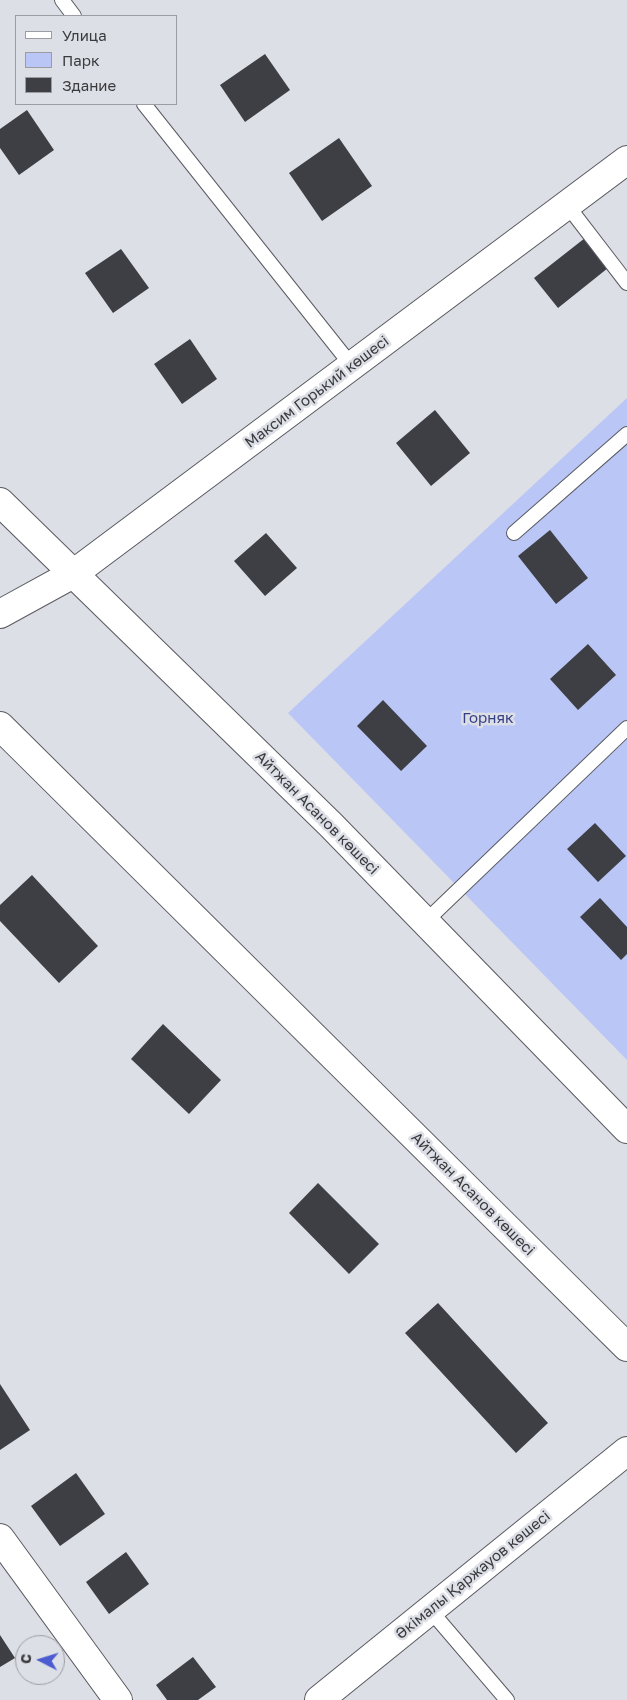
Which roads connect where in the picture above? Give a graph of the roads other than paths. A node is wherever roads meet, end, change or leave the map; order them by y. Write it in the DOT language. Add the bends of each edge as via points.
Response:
graph roads {
  1 [pos="62,0"];
  2 [pos="73,15"];
  3 [pos="145,105"];
  4 [pos="627,160"];
  5 [pos="567,204"];
  6 [pos="627,283"];
  7 [pos="352,366"];
  8 [pos="627,434"];
  9 [pos="0,502"];
  10 [pos="514,533"];
  11 [pos="73,574"];
  12 [pos="0,614"];
  13 [pos="0,726"];
  14 [pos="627,728"];
  15 [pos="425,922"];
  16 [pos="627,1130"];
  17 [pos="627,1347"];
  18 [pos="627,1451"];
  19 [pos="0,1538"];
  20 [pos="430,1610"];
  21 [pos="118,1700"];
  22 [pos="319,1700"];
  23 [pos="508,1700"];
  1 -- 2 [label="lane"];
  3 -- 7 [label="lane"];
  4 -- 5 [label="street, Максим Горький көшесі"];
  5 -- 6 [label="lane"];
  5 -- 7 [label="street, Максим Горький көшесі"];
  7 -- 11 [label="street, Максим Горький көшесі"];
  8 -- 10 [label="lane"];
  9 -- 11 [label="street, Айтжан Асанов көшесі"];
  11 -- 12 [label="street, Максим Горький көшесі"];
  11 -- 15 [label="street, Айтжан Асанов көшесі" via="331,825"];
  13 -- 17 [label="street, Айтжан Асанов көшесі"];
  14 -- 15 [label="lane"];
  15 -- 16 [label="street, Айтжан Асанов көшесі"];
  18 -- 20 [label="street, Әкімалы Қаржауов көшесі"];
  19 -- 21 [label="street"];
  20 -- 22 [label="street, Әкімалы Қаржауов көшесі"];
  20 -- 23 [label="lane"];
}
